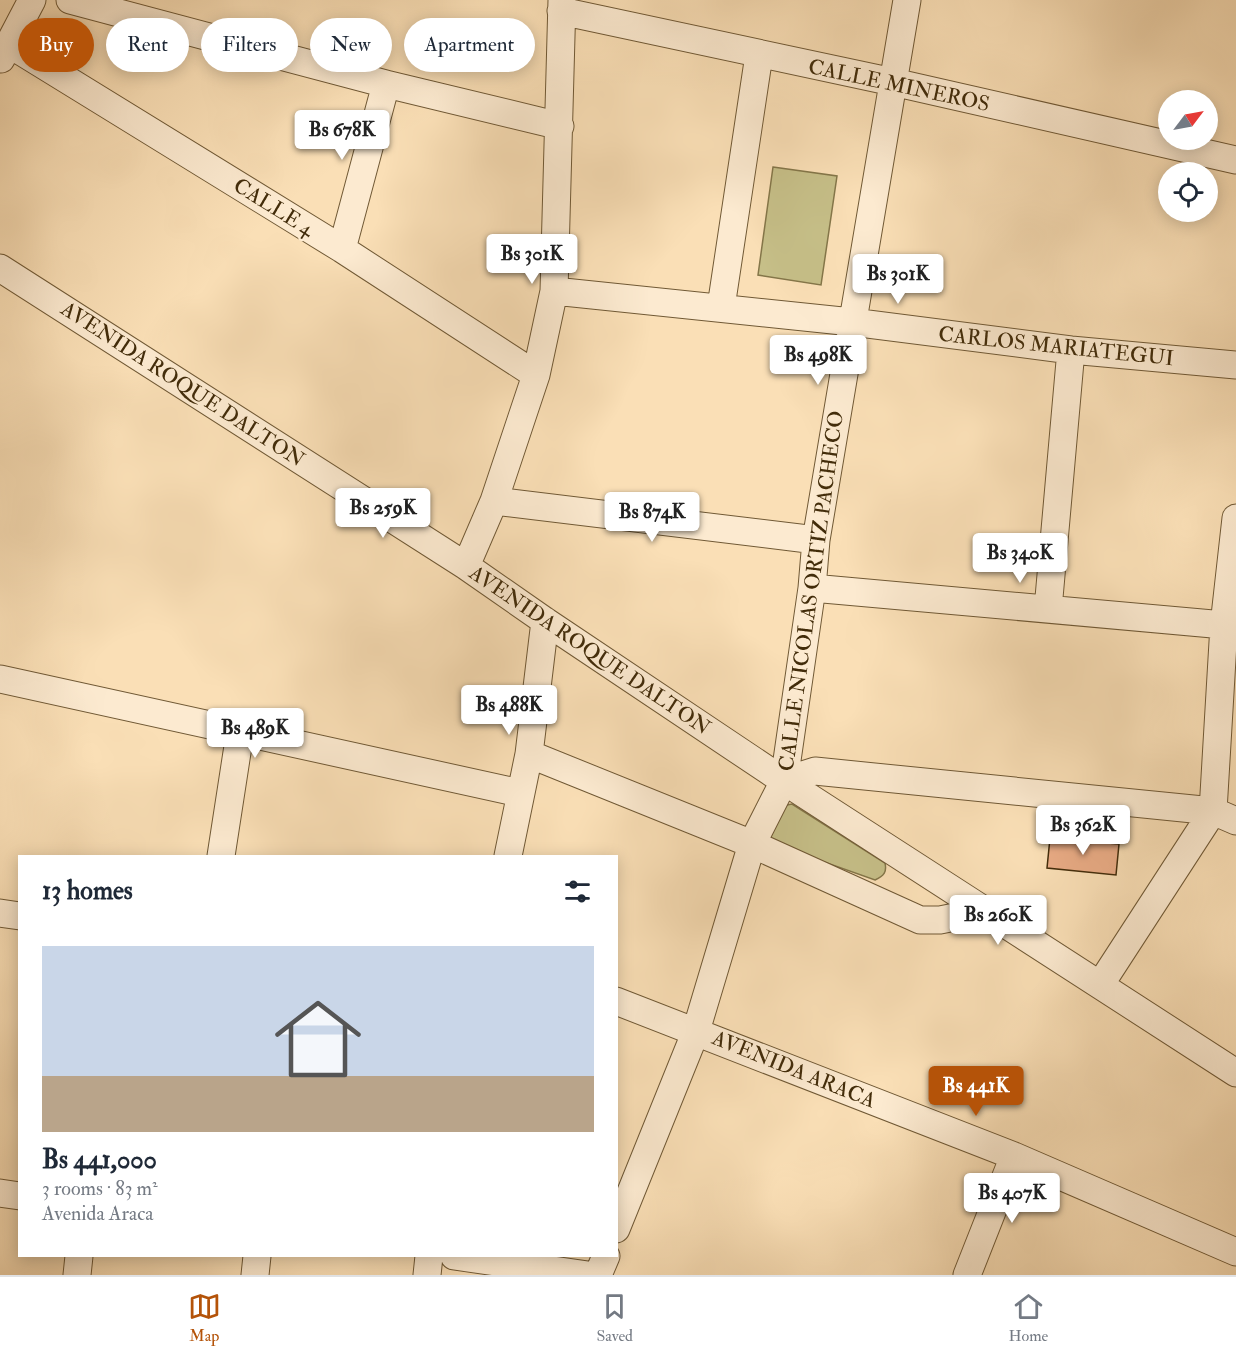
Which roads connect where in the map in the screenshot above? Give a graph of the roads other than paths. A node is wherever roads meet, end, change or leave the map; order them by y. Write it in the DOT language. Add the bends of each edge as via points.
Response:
graph roads {
  1 [pos="32,0"];
  2 [pos="70,0"];
  3 [pos="907,0"];
  4 [pos="561,5"];
  5 [pos="4,52"];
  6 [pos="759,55"];
  7 [pos="893,82"];
  8 [pos="386,84"];
  9 [pos="560,126"];
  10 [pos="1236,160"];
  11 [pos="342,249"];
  12 [pos="0,268"];
  13 [pos="554,291"];
  14 [pos="721,307"];
  15 [pos="852,322"];
  16 [pos="1071,350"];
  17 [pos="1236,365"];
  18 [pos="536,375"];
  19 [pos="494,501"];
  20 [pos="1236,518"];
  21 [pos="816,540"];
  22 [pos="466,566"];
  23 [pos="812,588"];
  24 [pos="1048,609"];
  25 [pos="545,621"];
  26 [pos="1224,625"];
  27 [pos="0,679"];
  28 [pos="240,733"];
  29 [pos="530,754"];
  30 [pos="784,781"];
  31 [pos="520,794"];
  32 [pos="1224,816"];
  33 [pos="752,844"];
  34 [pos="221,855"];
  35 [pos="508,855"];
  36 [pos="985,911"];
  37 [pos="0,913"];
  38 [pos="18,916"];
  39 [pos="1100,985"];
  40 [pos="618,1002"];
  41 [pos="696,1031"];
  42 [pos="1236,1073"];
  43 [pos="1014,1156"];
  44 [pos="0,1193"];
  45 [pos="18,1196"];
  46 [pos="618,1224"];
  47 [pos="1236,1252"];
  48 [pos="79,1257"];
  49 [pos="257,1257"];
  50 [pos="429,1257"];
  51 [pos="464,1257"];
  52 [pos="606,1257"];
  53 [pos="1236,1258"];
  54 [pos="77,1275"];
  55 [pos="255,1275"];
  56 [pos="427,1275"];
  57 [pos="588,1275"];
  58 [pos="598,1275"];
  59 [pos="968,1275"];
  60 [pos="1230,1275"];
  1 -- 5 [label="street"];
  2 -- 8 [label="street"];
  3 -- 7 [label="street, CALLE NICOLAS ORTIZ PACHECO"];
  4 -- 6 [label="street, CALLE MINEROS"];
  4 -- 9 [label="street"];
  5 -- 11 [label="street, CALLE 4"];
  6 -- 7 [label="street, CALLE MINEROS"];
  6 -- 14 [label="street"];
  7 -- 10 [label="street, CALLE MINEROS"];
  7 -- 15 [label="street, CALLE NICOLAS ORTIZ PACHECO"];
  8 -- 9 [label="street"];
  8 -- 11 [label="street"];
  9 -- 13 [label="street"];
  11 -- 18 [label="street, CALLE 4"];
  12 -- 22 [label="street, AVENIDA ROQUE DALTON"];
  13 -- 14 [label="street, CARLOS MARIATEGUI"];
  13 -- 18 [label="street"];
  14 -- 15 [label="street, CARLOS MARIATEGUI"];
  15 -- 16 [label="street, CARLOS MARIATEGUI"];
  15 -- 21 [label="street, CALLE NICOLAS ORTIZ PACHECO"];
  16 -- 17 [label="street, CARLOS MARIATEGUI"];
  16 -- 24 [label="street"];
  18 -- 19 [label="street"];
  19 -- 21 [label="street"];
  19 -- 22 [label="street"];
  20 -- 26 [label="street"];
  21 -- 23 [label="street, CALLE NICOLAS ORTIZ PACHECO"];
  22 -- 25 [label="street, AVENIDA ROQUE DALTON"];
  23 -- 24 [label="street"];
  23 -- 30 [label="street, CALLE NICOLAS ORTIZ PACHECO"];
  24 -- 26 [label="street"];
  25 -- 29 [label="street"];
  25 -- 30 [label="street, AVENIDA ROQUE DALTON"];
  26 -- 32 [label="street"];
  27 -- 28 [label="street"];
  28 -- 31 [label="street"];
  28 -- 34 [label="street"];
  29 -- 31 [label="street"];
  29 -- 33 [label="street"];
  30 -- 32 [label="street" via="815,771"];
  30 -- 33 [label="street, CALLE NICOLAS ORTIZ PACHECO"];
  30 -- 36 [label="street, AVENIDA ROQUE DALTON"];
  31 -- 35 [label="street"];
  32 -- 39 [label="street"];
  33 -- 36 [label="street" via="920,920"];
  33 -- 41 [label="street, CALLE NICOLAS ORTIZ PACHECO"];
  36 -- 39 [label="street, AVENIDA ROQUE DALTON"];
  37 -- 38 [label="street"];
  39 -- 42 [label="street, AVENIDA ROQUE DALTON"];
  40 -- 41 [label="street, AVENIDA ARACA"];
  41 -- 43 [label="street, AVENIDA ARACA"];
  41 -- 46 [label="street, CALLE NICOLAS ORTIZ PACHECO"];
  43 -- 47 [label="street, AVENIDA ARACA"];
  43 -- 59 [label="street"];
  44 -- 45 [label="street"];
  48 -- 54 [label="street"];
  49 -- 55 [label="street"];
  50 -- 56 [label="street"];
  51 -- 57 [label="street"];
  52 -- 58 [label="street"];
  53 -- 60 [label="street"];
}
